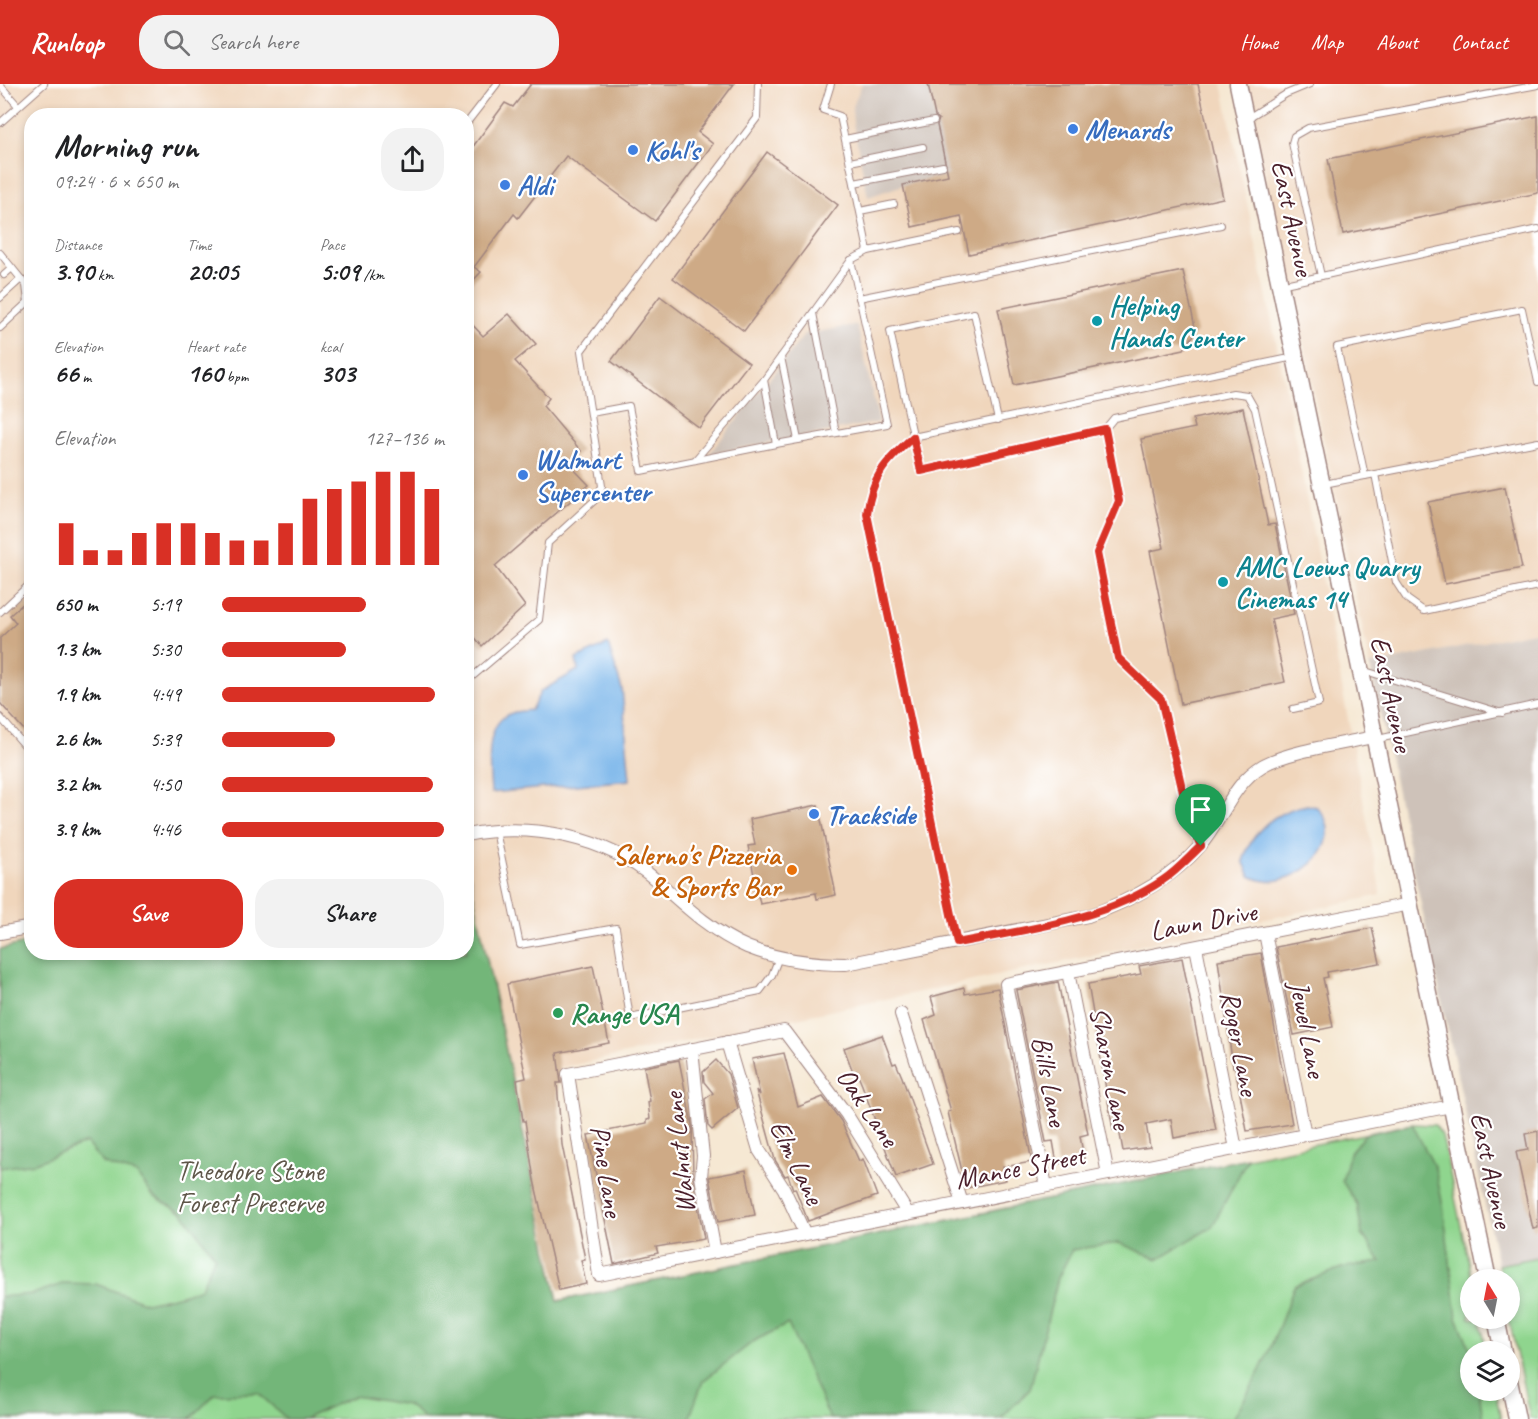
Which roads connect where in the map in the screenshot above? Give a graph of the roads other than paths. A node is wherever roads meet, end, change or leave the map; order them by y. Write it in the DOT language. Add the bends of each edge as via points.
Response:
graph roads {
  1 [pos="44,84"];
  2 [pos="497,84"];
  3 [pos="758,84"];
  4 [pos="831,84"];
  5 [pos="1238,84"];
  6 [pos="1310,84"];
  7 [pos="0,85"];
  8 [pos="1538,85"];
  9 [pos="18,106"];
  10 [pos="474,114"];
  11 [pos="1245,120"];
  12 [pos="934,121"];
  13 [pos="0,123"];
  14 [pos="845,139"];
  15 [pos="923,147"];
  16 [pos="850,162"];
  17 [pos="943,166"];
  18 [pos="854,183"];
  19 [pos="894,204"];
  20 [pos="860,210"];
  21 [pos="1221,225"];
  22 [pos="1538,229"];
  23 [pos="959,232"];
  24 [pos="868,251"];
  25 [pos="0,253"];
  26 [pos="851,260"];
  27 [pos="12,268"];
  28 [pos="4,275"];
  29 [pos="1322,276"];
  30 [pos="21,279"];
  31 [pos="24,283"];
  32 [pos="1280,285"];
  33 [pos="0,298"];
  34 [pos="859,298"];
  35 [pos="24,309"];
  36 [pos="813,313"];
  37 [pos="0,328"];
  38 [pos="781,357"];
  39 [pos="1295,357"];
  40 [pos="764,380"];
  41 [pos="1538,382"];
  42 [pos="591,413"];
  43 [pos="998,420"];
  44 [pos="1105,429"];
  45 [pos="836,433"];
  46 [pos="913,437"];
  47 [pos="798,440"];
  48 [pos="776,444"];
  49 [pos="1538,444"];
  50 [pos="695,460"];
  51 [pos="1375,474"];
  52 [pos="1365,476"];
  53 [pos="1321,484"];
  54 [pos="1538,586"];
  55 [pos="24,590"];
  56 [pos="0,612"];
  57 [pos="1359,669"];
  58 [pos="474,675"];
  59 [pos="1538,704"];
  60 [pos="1293,709"];
  61 [pos="1502,713"];
  62 [pos="0,717"];
  63 [pos="1373,739"];
  64 [pos="24,745"];
  65 [pos="495,831"];
  66 [pos="474,835"];
  67 [pos="1201,846"];
  68 [pos="1410,904"];
  69 [pos="24,928"];
  70 [pos="0,933"];
  71 [pos="1265,933"];
  72 [pos="957,943"];
  73 [pos="1196,946"];
  74 [pos="779,957"];
  75 [pos="1068,972"];
  76 [pos="1006,984"];
  77 [pos="901,1014"];
  78 [pos="727,1042"];
  79 [pos="692,1049"];
  80 [pos="1451,1106"];
  81 [pos="1305,1135"];
  82 [pos="1236,1149"];
  83 [pos="1107,1174"];
  84 [pos="1046,1186"];
  85 [pos="962,1203"];
  86 [pos="908,1214"];
  87 [pos="805,1234"];
  88 [pos="715,1252"];
  89 [pos="1486,1269"];
  90 [pos="599,1275"];
  91 [pos="1513,1401"];
  92 [pos="1517,1419"];
  1 -- 9 [label="lane"];
  2 -- 10 [label="lane"];
  3 -- 42 [label="lane" via="757,118 581,351"];
  4 -- 14 [label="lane" via="823,110 840,116"];
  5 -- 11 [label="street, East Avenue"];
  6 -- 11 [label="lane"];
  7 -- 9 [label="lane"];
  8 -- 29 [label="lane" via="1308,128 1294,136 1292,143"];
  9 -- 13 [label="lane"];
  11 -- 32 [label="street, East Avenue"];
  12 -- 14 [label="lane"];
  14 -- 16 [label="lane"];
  15 -- 16 [label="lane"];
  16 -- 18 [label="lane"];
  17 -- 18 [label="lane"];
  18 -- 20 [label="lane"];
  19 -- 20 [label="lane"];
  20 -- 24 [label="lane"];
  21 -- 34 [label="lane"];
  22 -- 29 [label="lane"];
  23 -- 24 [label="lane"];
  24 -- 26 [label="lane"];
  25 -- 27 [label="lane"];
  26 -- 34 [label="lane"];
  26 -- 36 [label="lane"];
  27 -- 28 [label="lane"];
  27 -- 30 [label="lane"];
  29 -- 32 [label="lane"];
  30 -- 31 [label="lane"];
  30 -- 33 [label="lane"];
  32 -- 39 [label="street, East Avenue"];
  34 -- 45 [label="lane" via="887,424"];
  35 -- 37 [label="lane"];
  36 -- 38 [label="lane"];
  36 -- 45 [label="lane"];
  38 -- 40 [label="lane"];
  38 -- 47 [label="lane"];
  39 -- 43 [label="lane"];
  39 -- 53 [label="street, East Avenue"];
  40 -- 48 [label="lane"];
  40 -- 50 [label="lane"];
  41 -- 52 [label="lane" via="1522,309 1337,347"];
  42 -- 50 [label="lane" via="629,406 641,471"];
  42 -- 58 [label="lane" via="602,486 596,499 548,543 539,620"];
  43 -- 46 [label="lane"];
  43 -- 46 [label="lane" via="974,313 890,331"];
  44 -- 46 [label="lane" via="921,471"];
  44 -- 60 [label="lane" via="1114,418 1233,393 1247,395 1255,409 1319,703"];
  44 -- 67 [label="lane" via="1119,501 1097,553 1118,658 1161,699 1190,822"];
  45 -- 47 [label="lane"];
  46 -- 72 [label="lane" via="886,460 870,489 867,514"];
  47 -- 48 [label="lane"];
  48 -- 50 [label="lane"];
  49 -- 51 [label="lane"];
  51 -- 52 [label="lane"];
  51 -- 54 [label="lane" via="1396,582 1407,599 1424,611"];
  52 -- 53 [label="lane"];
  53 -- 57 [label="street, East Avenue"];
  55 -- 56 [label="lane"];
  57 -- 61 [label="lane"];
  57 -- 63 [label="street, East Avenue"];
  59 -- 61 [label="lane"];
  61 -- 63 [label="lane"];
  62 -- 64 [label="lane"];
  63 -- 67 [label="street" via="1262,766 1243,781"];
  63 -- 68 [label="street, East Avenue"];
  65 -- 66 [label="street"];
  65 -- 74 [label="street" via="574,837 603,848 654,878 698,918 746,946"];
  65 -- 74 [label="lane" via="520,945 616,928 630,1018 760,991"];
  67 -- 72 [label="street" via="1165,880 1112,907 1089,916"];
  68 -- 71 [label="street, Lawn Drive"];
  68 -- 80 [label="street, East Avenue"];
  69 -- 70 [label="street"];
  71 -- 73 [label="street, Lawn Drive"];
  71 -- 81 [label="street, Jewel Lane"];
  72 -- 74 [label="street" via="846,964"];
  73 -- 75 [label="street, Lawn Drive"];
  73 -- 82 [label="street, Roger Lane"];
  75 -- 76 [label="street, Lawn Drive"];
  75 -- 83 [label="street, Sharon Lane"];
  76 -- 84 [label="street, Bills Lane"];
  77 -- 85 [label="street"];
  78 -- 79 [label="street"];
  78 -- 86 [label="street, Oak Lane" via="784,1030 848,1115"];
  78 -- 87 [label="street, Elm Lane" via="759,1150 784,1189"];
  79 -- 88 [label="street, Walnut Lane" via="703,1156 701,1177"];
  79 -- 90 [label="street, Pine Lane" via="568,1074"];
  80 -- 81 [label="street, Mance Street"];
  80 -- 89 [label="street, East Avenue"];
  81 -- 82 [label="street, Mance Street"];
  82 -- 83 [label="street, Mance Street"];
  83 -- 84 [label="street, Mance Street"];
  84 -- 85 [label="street, Mance Street"];
  85 -- 86 [label="street, Mance Street"];
  86 -- 87 [label="street, Mance Street"];
  87 -- 88 [label="street, Mance Street"];
  88 -- 90 [label="street, Mance Street"];
  91 -- 92 [label="street"];
}
